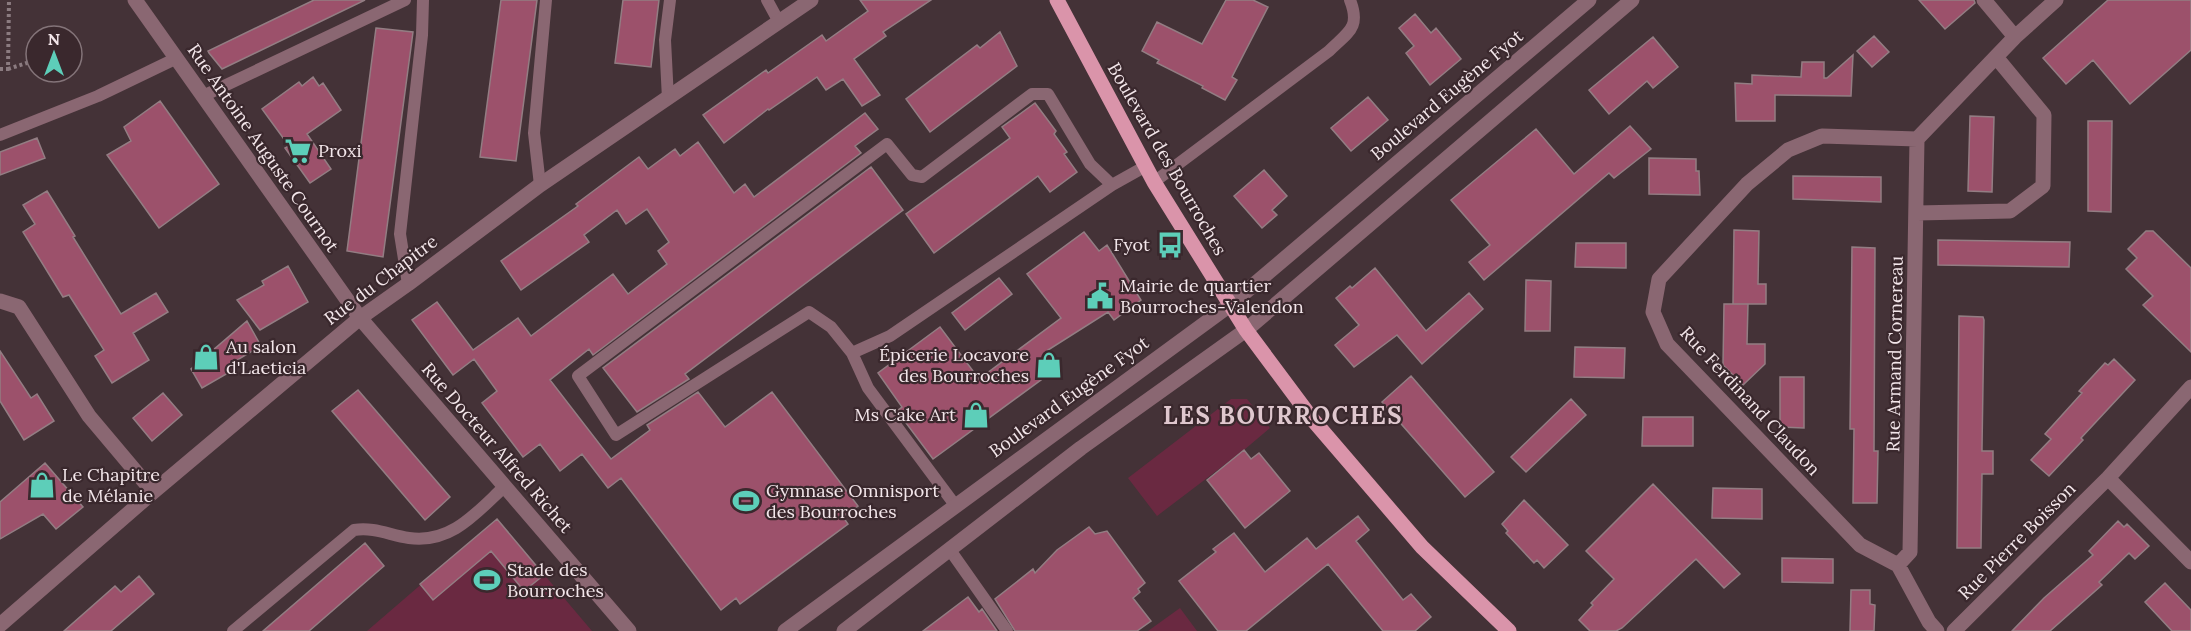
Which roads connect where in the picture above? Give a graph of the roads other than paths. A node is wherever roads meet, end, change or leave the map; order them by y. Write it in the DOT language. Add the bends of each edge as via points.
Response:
graph roads {
  1 [pos="135,0"];
  2 [pos="405,0"];
  3 [pos="423,0"];
  4 [pos="546,0"];
  5 [pos="670,0"];
  6 [pos="767,0"];
  7 [pos="811,0"];
  8 [pos="1057,0"];
  9 [pos="1350,0"];
  10 [pos="1589,0"];
  11 [pos="1632,0"];
  12 [pos="1984,0"];
  13 [pos="2056,0"];
  14 [pos="780,22"];
  15 [pos="2015,37"];
  16 [pos="1996,57"];
  17 [pos="177,58"];
  18 [pos="203,96"];
  19 [pos="668,99"];
  20 [pos="0,135"];
  21 [pos="1917,139"];
  22 [pos="1146,166"];
  23 [pos="1154,182"];
  24 [pos="540,185"];
  25 [pos="1112,185"];
  26 [pos="1917,213"];
  27 [pos="408,284"];
  28 [pos="0,301"];
  29 [pos="1230,305"];
  30 [pos="360,318"];
  31 [pos="1246,330"];
  32 [pos="852,353"];
  33 [pos="2191,387"];
  34 [pos="2108,478"];
  35 [pos="504,487"];
  36 [pos="153,492"];
  37 [pos="955,505"];
  38 [pos="950,550"];
  39 [pos="2191,562"];
  40 [pos="1898,565"];
  41 [pos="0,625"];
  42 [pos="233,631"];
  43 [pos="629,631"];
  44 [pos="785,631"];
  45 [pos="844,631"];
  46 [pos="1007,631"];
  47 [pos="1509,631"];
  48 [pos="1936,631"];
  49 [pos="1954,631"];
  1 -- 17 [label="street, Rue Antoine Auguste Cournot"];
  2 -- 18 [label="lane"];
  3 -- 27 [label="lane" via="400,234"];
  4 -- 24 [label="lane" via="534,133"];
  5 -- 19 [label="lane" via="665,40"];
  6 -- 14 [label="lane"];
  7 -- 14 [label="street, Rue du Chapitre"];
  8 -- 22 [label="main road, Boulevard des Bourroches"];
  9 -- 23 [label="lane" via="1355,14 1353,27 1329,51"];
  10 -- 29 [label="street, Boulevard Eugène Fyot"];
  11 -- 31 [label="street"];
  12 -- 15 [label="street"];
  13 -- 15 [label="street"];
  14 -- 19 [label="street, Rue du Chapitre"];
  15 -- 16 [label="street"];
  16 -- 21 [label="street"];
  16 -- 26 [label="street" via="2044,116 2043,186 2010,211"];
  17 -- 18 [label="street, Rue Antoine Auguste Cournot"];
  17 -- 20 [label="lane" via="98,96"];
  18 -- 30 [label="street, Rue Antoine Auguste Cournot"];
  19 -- 24 [label="street, Rue du Chapitre"];
  21 -- 26 [label="street, Rue Armand Cornereau"];
  21 -- 40 [label="street, Rue Ferdinand Claudon" via="1822,136 1788,150 1747,184 1659,279 1653,312 1667,344 1860,545"];
  22 -- 23 [label="main road, Boulevard des Bourroches"];
  22 -- 25 [label="lane"];
  23 -- 29 [label="main road, Boulevard des Bourroches"];
  24 -- 27 [label="street, Rue du Chapitre"];
  25 -- 32 [label="lane" via="890,336"];
  25 -- 32 [label="lane" via="1090,164 1048,94 1032,94 922,177 912,175 887,144 578,376 616,435 809,312 831,327"];
  26 -- 40 [label="street, Rue Armand Cornereau" via="1910,552"];
  27 -- 30 [label="street, Rue du Chapitre"];
  28 -- 36 [label="street" via="19,307 89,416"];
  29 -- 31 [label="main road, Boulevard des Bourroches"];
  29 -- 37 [label="street, Boulevard Eugène Fyot"];
  30 -- 35 [label="street, Rue Docteur Alfred Richet"];
  30 -- 36 [label="street, Rue du Chapitre"];
  31 -- 38 [label="street" via="1081,448"];
  31 -- 47 [label="main road, Boulevard des Bourroches" via="1313,420 1422,547"];
  32 -- 37 [label="lane" via="868,388"];
  33 -- 34 [label="street, Rue Pierre Boisson"];
  34 -- 39 [label="street"];
  34 -- 49 [label="street, Rue Pierre Boisson"];
  35 -- 42 [label="lane" via="462,526 434,538 410,538 368,528 354,530"];
  35 -- 43 [label="street, Rue Docteur Alfred Richet"];
  36 -- 41 [label="street, Rue du Chapitre"];
  37 -- 44 [label="street, Boulevard Eugène Fyot"];
  38 -- 45 [label="street"];
  38 -- 46 [label="lane"];
  40 -- 48 [label="street"];
}
